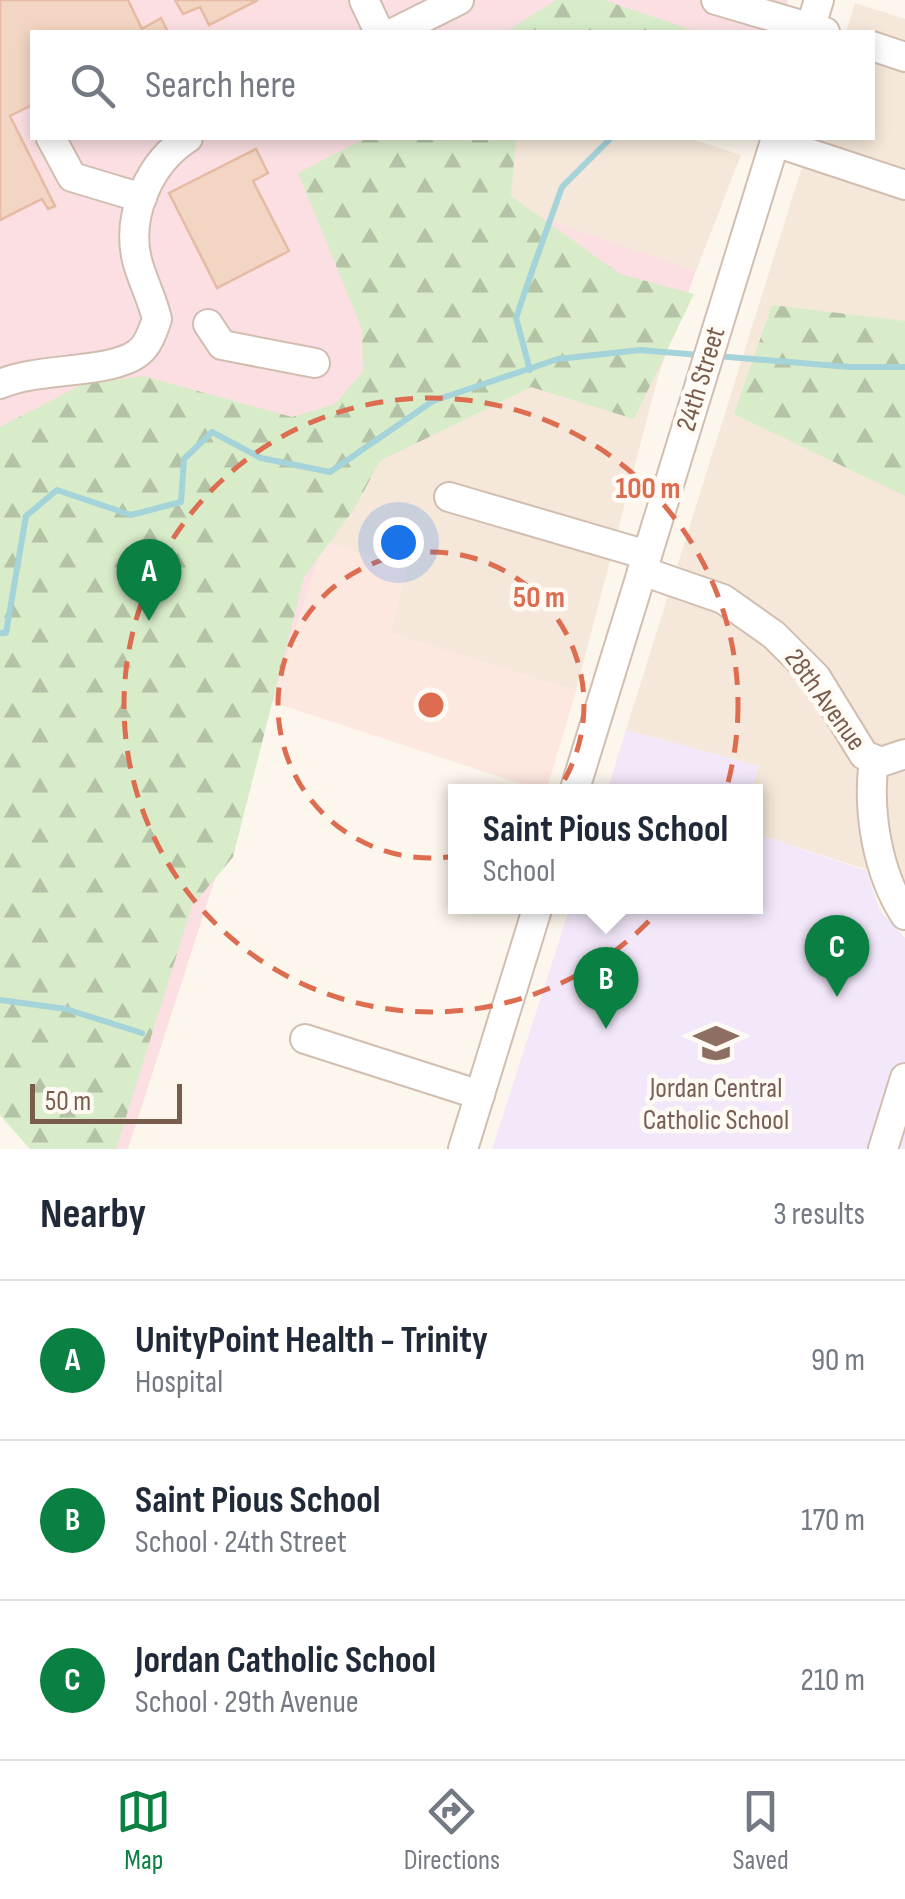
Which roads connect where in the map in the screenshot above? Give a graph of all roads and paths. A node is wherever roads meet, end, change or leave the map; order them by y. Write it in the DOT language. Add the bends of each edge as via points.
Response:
graph roads {
  1 [pos="364,0"];
  2 [pos="459,0"];
  3 [pos="716,0"];
  4 [pos="819,0"];
  5 [pos="378,30"];
  6 [pos="399,30"];
  7 [pos="811,30"];
  8 [pos="814,30"];
  9 [pos="875,47"];
  10 [pos="905,56"];
  11 [pos="52,140"];
  12 [pos="184,140"];
  13 [pos="775,140"];
  14 [pos="905,185"];
  15 [pos="142,198"];
  16 [pos="208,324"];
  17 [pos="314,363"];
  18 [pos="0,384"];
  19 [pos="450,498"];
  20 [pos="644,563"];
  21 [pos="905,754"];
  22 [pos="874,760"];
  23 [pos="576,784"];
  24 [pos="536,914"];
  25 [pos="905,915"];
  26 [pos="305,1040"];
  27 [pos="905,1078"];
  28 [pos="480,1095"];
  29 [pos="471,1147"];
  30 [pos="883,1149"];
  1 -- 5 [label="street"];
  2 -- 6 [label="street"];
  3 -- 7 [label="street"];
  4 -- 8 [label="street"];
  9 -- 10 [label="street"];
  11 -- 15 [label="street" via="72,177"];
  12 -- 15 [label="street"];
  13 -- 14 [label="street"];
  13 -- 20 [label="street, 24th Street"];
  15 -- 18 [label="street" via="135,248 157,319 142,352 122,362 20,375"];
  16 -- 17 [label="street" via="222,344"];
  19 -- 20 [label="street, 28th Avenue"];
  20 -- 22 [label="street, 28th Avenue" via="723,599 774,634 816,677 856,745"];
  20 -- 23 [label="street, 24th Street"];
  21 -- 22 [label="street, 28th Avenue"];
  22 -- 25 [label="street" via="878,846"];
  24 -- 28 [label="street"];
  26 -- 28 [label="street"];
  27 -- 30 [label="street"];
  28 -- 29 [label="street"];
}
